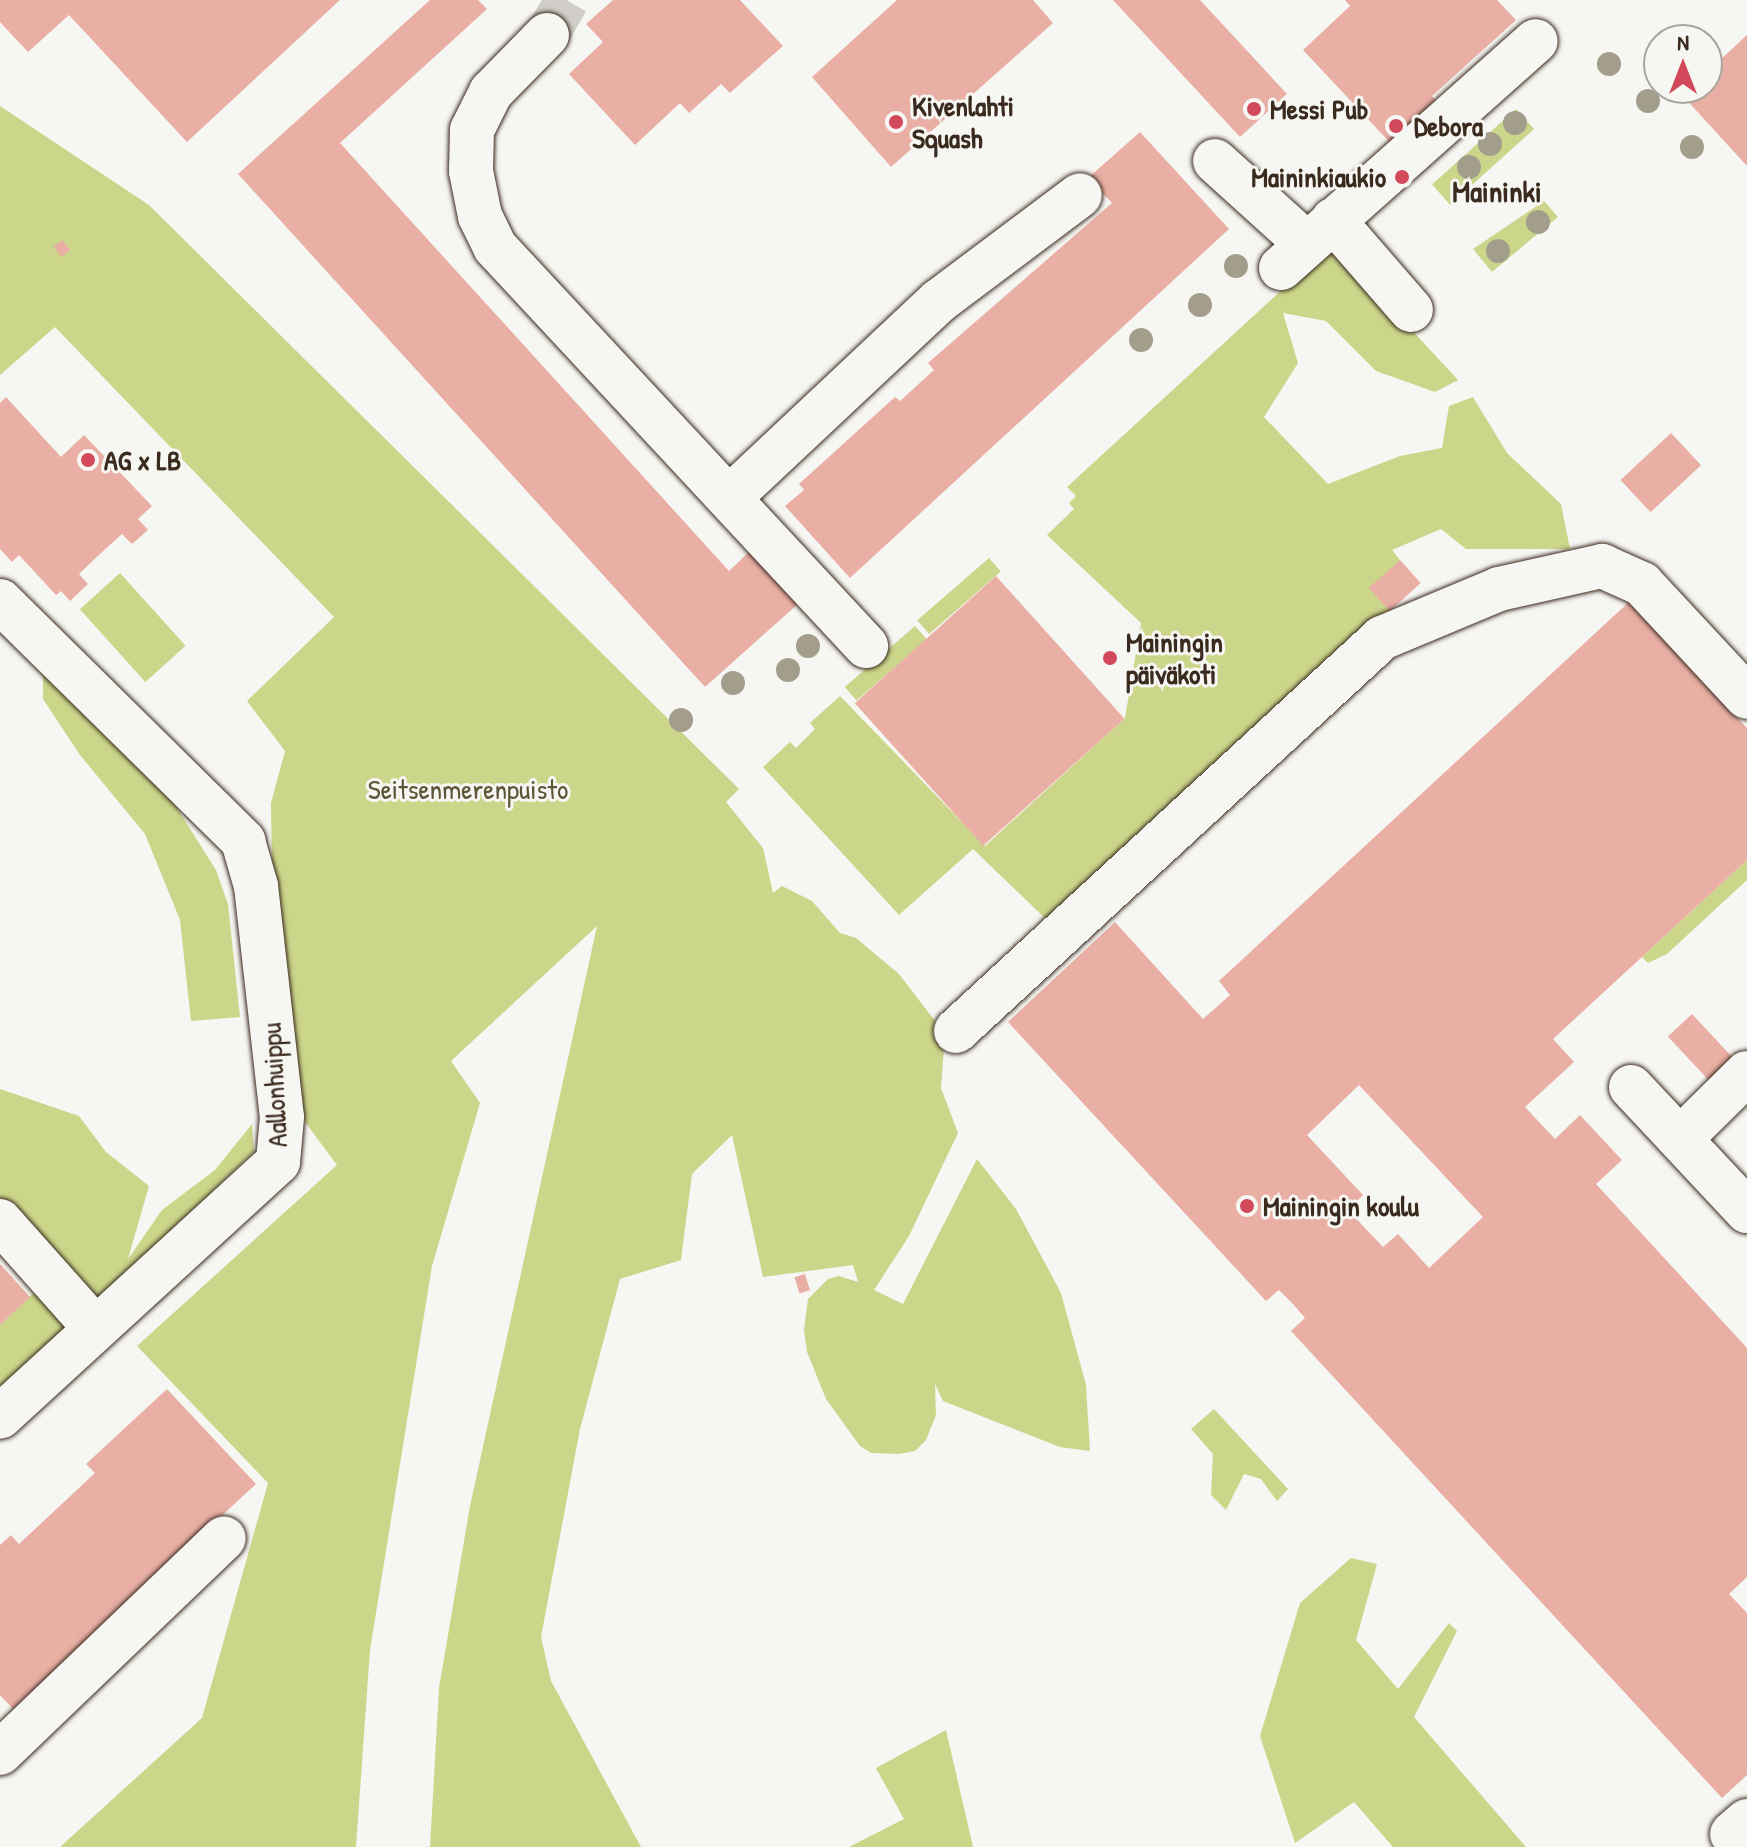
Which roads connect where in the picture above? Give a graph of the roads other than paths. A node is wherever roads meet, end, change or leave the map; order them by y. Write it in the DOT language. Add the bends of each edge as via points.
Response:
graph roads {
  1 [pos="547,35"];
  2 [pos="1536,41"];
  3 [pos="1215,161"];
  4 [pos="1080,195"];
  5 [pos="1307,244"];
  6 [pos="1411,310"];
  7 [pos="729,498"];
  8 [pos="0,601"];
  9 [pos="866,646"];
  10 [pos="1747,697"];
  11 [pos="956,1031"];
  12 [pos="1747,1073"];
  13 [pos="1631,1087"];
  14 [pos="1680,1139"];
  15 [pos="1747,1211"];
  16 [pos="0,1221"];
  17 [pos="96,1329"];
  18 [pos="0,1417"];
  19 [pos="224,1538"];
  20 [pos="4,1741"];
  1 -- 7 [label="street" via="491,92 472,130 471,171 480,216 495,247"];
  2 -- 5 [label="street"];
  3 -- 5 [label="street"];
  4 -- 7 [label="street" via="939,301"];
  5 -- 6 [label="street"];
  7 -- 9 [label="street"];
  8 -- 17 [label="street, Aallonhuippu" via="243,841 256,886 282,1117 278,1162"];
  10 -- 11 [label="street" via="1642,584 1602,566 1499,589 1382,638"];
  12 -- 14 [label="street"];
  13 -- 14 [label="street"];
  14 -- 15 [label="street"];
  16 -- 17 [label="street"];
  17 -- 18 [label="street, Aallonhuippu"];
  19 -- 20 [label="street"];
}
